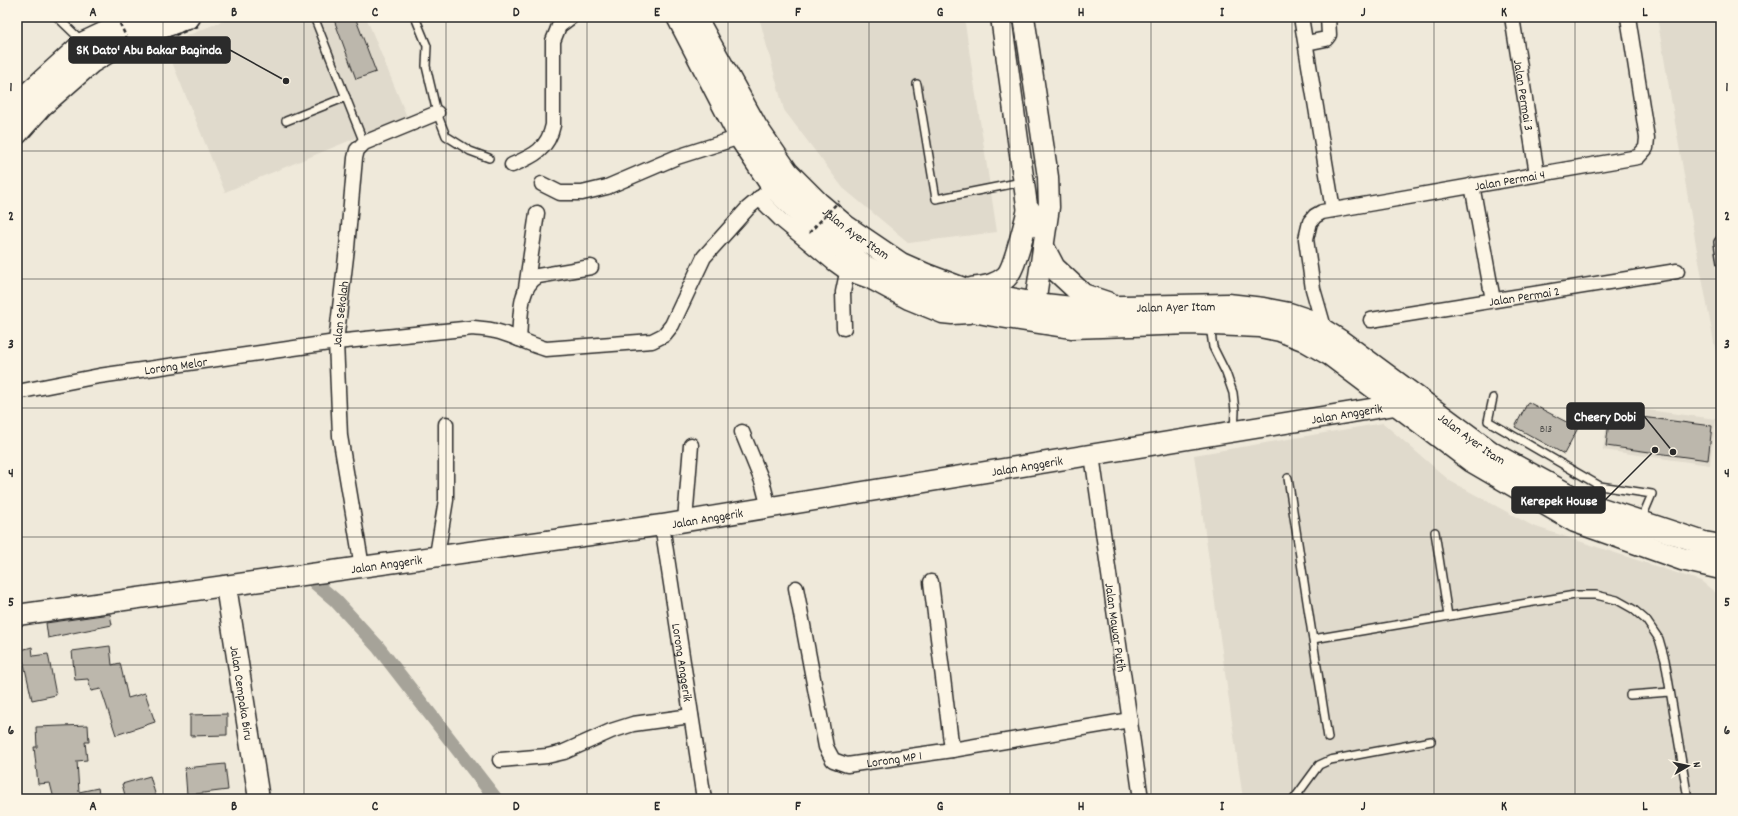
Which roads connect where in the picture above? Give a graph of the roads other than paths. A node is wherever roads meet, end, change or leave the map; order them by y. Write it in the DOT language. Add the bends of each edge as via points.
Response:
graph roads {
  1 [pos="57,17"];
  2 [pos="140,17"];
  3 [pos="314,17"];
  4 [pos="415,17"];
  5 [pos="571,17"];
  6 [pos="678,17"];
  7 [pos="695,17"];
  8 [pos="1001,17"];
  9 [pos="1024,17"];
  10 [pos="1301,17"];
  11 [pos="1328,17"];
  12 [pos="1512,17"];
  13 [pos="1628,17"];
  14 [pos="193,21"];
  15 [pos="84,43"];
  16 [pos="1306,43"];
  17 [pos="917,84"];
  18 [pos="346,97"];
  19 [pos="17,104"];
  20 [pos="437,113"];
  21 [pos="286,121"];
  22 [pos="17,133"];
  23 [pos="740,138"];
  24 [pos="364,142"];
  25 [pos="489,158"];
  26 [pos="512,165"];
  27 [pos="1536,174"];
  28 [pos="1024,182"];
  29 [pos="542,184"];
  30 [pos="1472,185"];
  31 [pos="766,192"];
  32 [pos="1029,210"];
  33 [pos="1333,210"];
  34 [pos="537,213"];
  35 [pos="1721,238"];
  36 [pos="1044,249"];
  37 [pos="1721,262"];
  38 [pos="591,267"];
  39 [pos="1677,271"];
  40 [pos="847,273"];
  41 [pos="526,289"];
  42 [pos="1313,289"];
  43 [pos="966,290"];
  44 [pos="1493,300"];
  45 [pos="1121,307"];
  46 [pos="1028,309"];
  47 [pos="1289,314"];
  48 [pos="994,315"];
  49 [pos="1371,320"];
  50 [pos="1209,323"];
  51 [pos="844,328"];
  52 [pos="1325,331"];
  53 [pos="519,339"];
  54 [pos="336,342"];
  55 [pos="17,392"];
  56 [pos="1493,398"];
  57 [pos="1395,405"];
  58 [pos="446,424"];
  59 [pos="1234,431"];
  60 [pos="742,432"];
  61 [pos="691,445"];
  62 [pos="1092,455"];
  63 [pos="1288,478"];
  64 [pos="769,508"];
  65 [pos="685,521"];
  66 [pos="1640,522"];
  67 [pos="662,526"];
  68 [pos="1435,532"];
  69 [pos="1721,546"];
  70 [pos="437,556"];
  71 [pos="362,567"];
  72 [pos="1721,568"];
  73 [pos="931,582"];
  74 [pos="226,586"];
  75 [pos="796,588"];
  76 [pos="17,615"];
  77 [pos="1448,616"];
  78 [pos="1313,640"];
  79 [pos="1670,692"];
  80 [pos="1630,695"];
  81 [pos="691,716"];
  82 [pos="1130,720"];
  83 [pos="1328,738"];
  84 [pos="1431,741"];
  85 [pos="952,750"];
  86 [pos="500,760"];
  87 [pos="259,799"];
  88 [pos="704,799"];
  89 [pos="1141,799"];
  90 [pos="1294,799"];
  91 [pos="1688,799"];
  1 -- 15 [label="lane"];
  2 -- 15 [label="main road"];
  3 -- 18 [label="lane"];
  4 -- 20 [label="lane" via="427,46 426,66"];
  5 -- 26 [label="street" via="559,26 553,41 551,136 531,158"];
  6 -- 23 [label="main road, Jalan Ayer Itam"];
  7 -- 43 [label="main road, Jalan Ayer Itam" via="756,127 787,172 846,226 902,264 926,276"];
  8 -- 28 [label="street"];
  9 -- 36 [label="street" via="1048,177 1049,207"];
  10 -- 16 [label="street"];
  11 -- 16 [label="street" via="1329,36"];
  12 -- 27 [label="street, Jalan Permai 3"];
  13 -- 27 [label="street, Jalan Permai 4" via="1647,138 1646,148 1638,157"];
  14 -- 22 [label="main road" via="151,31 90,62 42,105"];
  15 -- 19 [label="main road"];
  16 -- 33 [label="street"];
  17 -- 28 [label="lane" via="936,199"];
  18 -- 21 [label="lane"];
  18 -- 24 [label="lane"];
  20 -- 24 [label="street"];
  20 -- 25 [label="lane" via="446,136 470,151"];
  23 -- 29 [label="street" via="677,157 607,187 582,193 560,193"];
  23 -- 31 [label="main road, Jalan Ayer Itam"];
  24 -- 54 [label="street, Jalan Sekolah" via="356,150"];
  27 -- 30 [label="street, Jalan Permai 4"];
  28 -- 32 [label="street"];
  30 -- 33 [label="street, Jalan Permai 4"];
  30 -- 44 [label="street"];
  31 -- 40 [label="street" via="781,220"];
  31 -- 48 [label="main road, Jalan Ayer Itam" via="804,217 864,266 916,293 958,308"];
  31 -- 53 [label="street, Lorong Melor" via="704,257 672,325 664,335 652,341 546,349"];
  32 -- 43 [label="main road" via="1007,276 992,286"];
  32 -- 46 [label="street" via="1032,247"];
  33 -- 42 [label="street, Jalan Permai 4" via="1315,216 1308,230 1306,239"];
  34 -- 41 [label="street"];
  35 -- 37 [label="lane" via="1718,242"];
  36 -- 45 [label="main road" via="1054,268 1083,295"];
  36 -- 46 [label="street"];
  38 -- 41 [label="street" via="538,276 531,280"];
  39 -- 44 [label="street, Jalan Permai 2"];
  40 -- 48 [label="street" via="942,316"];
  40 -- 51 [label="street" via="843,292"];
  41 -- 53 [label="street"];
  42 -- 47 [label="street, Jalan Permai 4" via="1307,307 1301,312"];
  42 -- 52 [label="street, Jalan Permai 4"];
  43 -- 46 [label="main road, Jalan Ayer Itam"];
  44 -- 49 [label="street, Jalan Permai 2"];
  45 -- 46 [label="main road, Jalan Ayer Itam"];
  45 -- 47 [label="main road, Jalan Ayer Itam" via="1228,305 1263,308"];
  46 -- 48 [label="main road, Jalan Ayer Itam"];
  46 -- 50 [label="main road, Jalan Ayer Itam" via="1071,327"];
  47 -- 52 [label="main road, Jalan Ayer Itam" via="1307,320"];
  50 -- 57 [label="main road, Jalan Ayer Itam" via="1260,326 1303,338 1331,355"];
  50 -- 59 [label="lane" via="1213,347 1233,393"];
  52 -- 66 [label="main road, Jalan Ayer Itam" via="1493,454 1583,503"];
  53 -- 54 [label="street, Lorong Melor" via="495,331 473,328"];
  54 -- 55 [label="street, Lorong Melor" via="99,376"];
  54 -- 71 [label="street, Jalan Sekolah" via="340,436"];
  56 -- 66 [label="lane" via="1488,421 1600,486 1652,494"];
  57 -- 59 [label="street, Jalan Anggerik"];
  57 -- 72 [label="main road, Jalan Ayer Itam" via="1472,462 1575,521 1682,559"];
  58 -- 70 [label="street" via="446,500"];
  59 -- 62 [label="street, Jalan Anggerik"];
  60 -- 64 [label="street" via="762,481"];
  61 -- 65 [label="street"];
  62 -- 64 [label="street, Jalan Anggerik"];
  62 -- 82 [label="street, Jalan Mawar Putih"];
  63 -- 78 [label="lane"];
  64 -- 65 [label="street, Jalan Anggerik"];
  65 -- 67 [label="street, Jalan Anggerik"];
  66 -- 69 [label="main road, Jalan Ayer Itam"];
  67 -- 70 [label="street, Jalan Anggerik"];
  67 -- 81 [label="street, Lorong Anggerik"];
  68 -- 77 [label="lane"];
  70 -- 71 [label="street, Jalan Anggerik"];
  71 -- 74 [label="street, Jalan Anggerik"];
  73 -- 85 [label="street"];
  74 -- 76 [label="street, Jalan Anggerik"];
  74 -- 87 [label="street, Jalan Cempaka Biru"];
  75 -- 85 [label="street, Lorong MP 1" via="826,747 832,760 847,765"];
  77 -- 78 [label="lane"];
  77 -- 79 [label="lane" via="1575,595 1596,595 1617,600 1646,620 1659,639"];
  78 -- 83 [label="lane"];
  79 -- 80 [label="lane"];
  79 -- 91 [label="lane"];
  81 -- 86 [label="street" via="633,724 564,752 547,756"];
  81 -- 88 [label="street, Lorong Anggerik"];
  82 -- 85 [label="street, Lorong MP 1"];
  82 -- 89 [label="street, Jalan Mawar Putih"];
  84 -- 90 [label="lane" via="1325,762 1319,765"];
}
